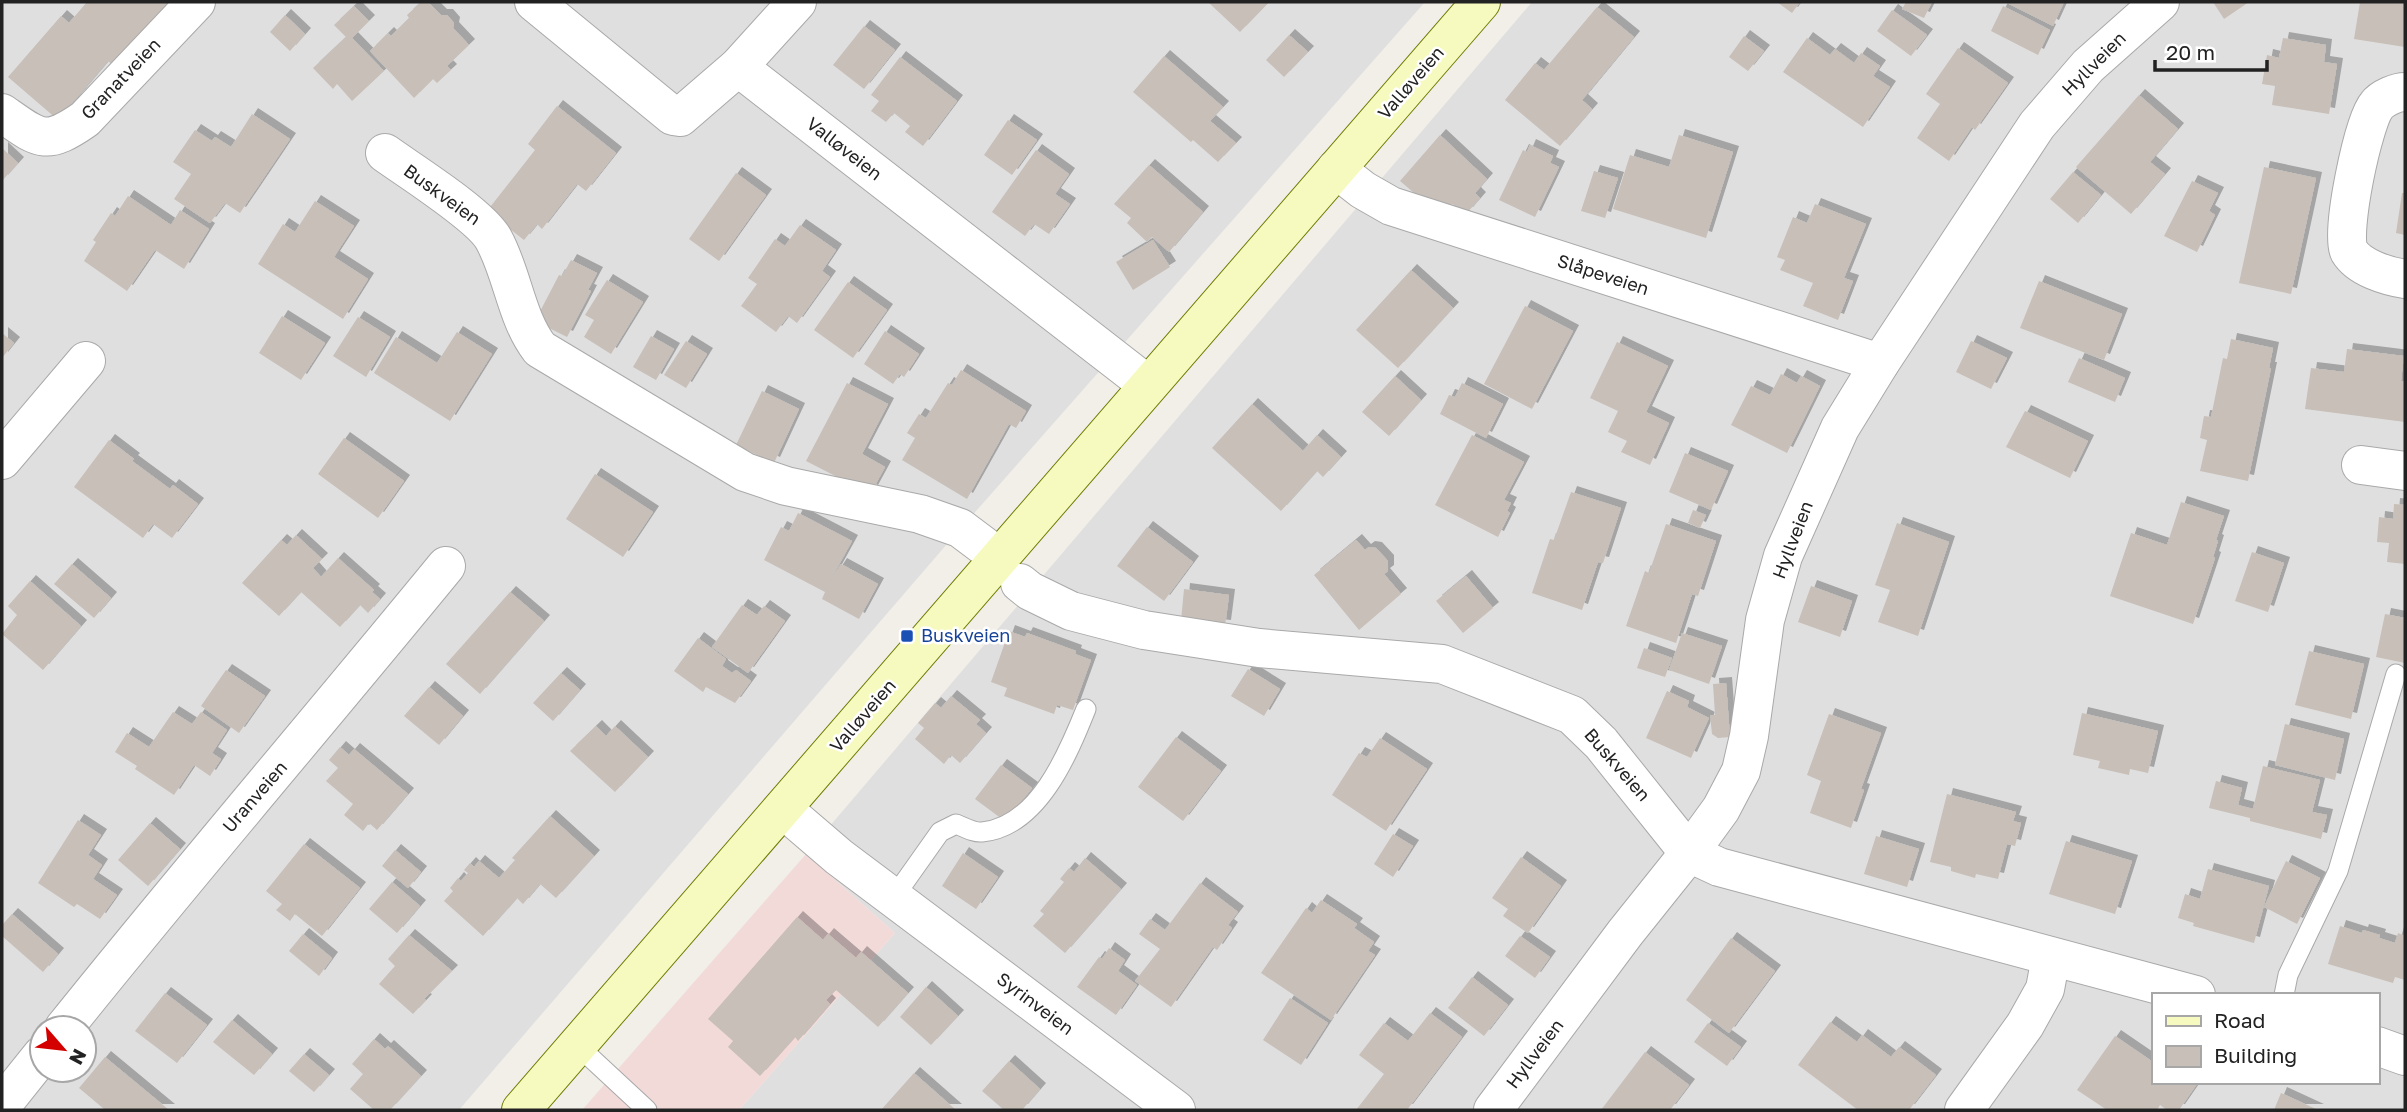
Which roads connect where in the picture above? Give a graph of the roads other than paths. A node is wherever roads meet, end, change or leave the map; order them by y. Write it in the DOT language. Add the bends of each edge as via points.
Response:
graph roads {
  1 [pos="196,2"];
  2 [pos="534,2"];
  3 [pos="797,2"];
  4 [pos="1481,2"];
  5 [pos="2161,2"];
  6 [pos="738,67"];
  7 [pos="2405,92"];
  8 [pos="2,113"];
  9 [pos="385,153"];
  10 [pos="1336,169"];
  11 [pos="2405,279"];
  12 [pos="86,361"];
  13 [pos="1880,363"];
  14 [pos="1148,385"];
  15 [pos="2,460"];
  16 [pos="2361,465"];
  17 [pos="2405,471"];
  18 [pos="446,566"];
  19 [pos="1010,570"];
  20 [pos="2396,674"];
  21 [pos="1086,709"];
  22 [pos="783,808"];
  23 [pos="1689,853"];
  24 [pos="894,897"];
  25 [pos="2051,957"];
  26 [pos="2188,993"];
  27 [pos="2284,993"];
  28 [pos="75,1014"];
  29 [pos="578,1045"];
  30 [pos="2379,1047"];
  31 [pos="2405,1056"];
  32 [pos="28,1072"];
  33 [pos="2,1105"];
  34 [pos="522,1110"];
  35 [pos="647,1110"];
  36 [pos="1177,1110"];
  37 [pos="1493,1110"];
  38 [pos="1964,1110"];
  1 -- 8 [label="street, Granatveien" via="85,119 64,134 48,139 36,135"];
  2 -- 6 [label="street" via="673,116 684,115"];
  3 -- 6 [label="street"];
  4 -- 10 [label="main road, Valløveien"];
  5 -- 13 [label="street, Hyllveien" via="2088,66 2037,125"];
  6 -- 14 [label="street, Valløveien"];
  7 -- 11 [label="street" via="2379,102 2371,113 2359,151 2347,233 2348,249 2360,264"];
  9 -- 19 [label="street, Buskveien" via="485,226 506,266 528,334 540,349 745,472 960,528"];
  10 -- 13 [label="street, Slåpeveien" via="1391,206"];
  10 -- 14 [label="main road, Valløveien"];
  12 -- 15 [label="street"];
  13 -- 23 [label="street, Hyllveien" via="1840,428 1783,556 1765,620 1741,771"];
  14 -- 19 [label="main road, Valløveien"];
  16 -- 17 [label="street"];
  18 -- 28 [label="street, Uranveien"];
  19 -- 22 [label="main road, Valløveien"];
  19 -- 23 [label="street, Buskveien" via="1030,591 1071,611 1144,630 1259,648 1442,664 1572,715 1601,743"];
  20 -- 27 [label="lane" via="2338,871 2288,975"];
  21 -- 24 [label="lane" via="1068,754 1042,793 1014,823 980,833 956,824 940,832"];
  22 -- 24 [label="street, Syrinveien"];
  22 -- 29 [label="main road, Valløveien"];
  23 -- 25 [label="street, Buskveien" via="1718,867"];
  23 -- 37 [label="street, Hyllveien"];
  24 -- 36 [label="street, Syrinveien"];
  25 -- 26 [label="street, Buskveien"];
  25 -- 38 [label="street" via="2045,989 2025,1025"];
  29 -- 34 [label="main road, Valløveien"];
  29 -- 35 [label="lane"];
  30 -- 31 [label="street"];
  32 -- 33 [label="street"];
}
